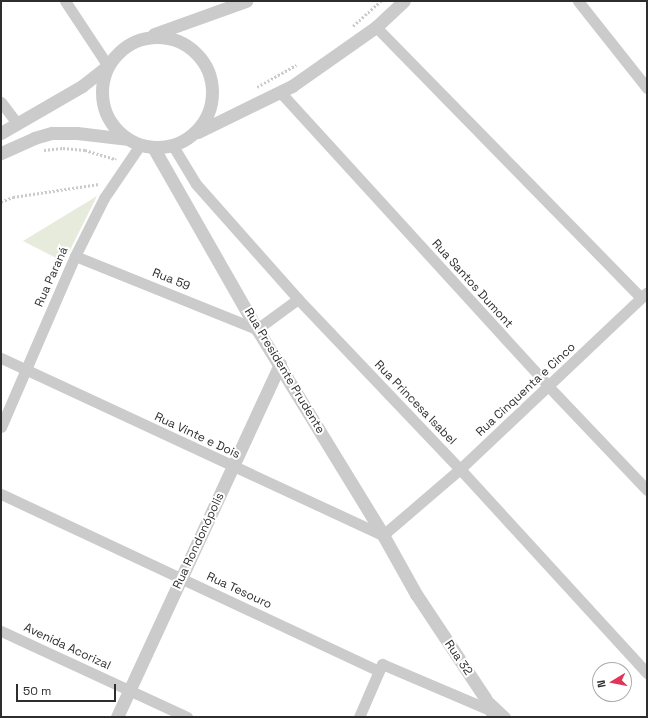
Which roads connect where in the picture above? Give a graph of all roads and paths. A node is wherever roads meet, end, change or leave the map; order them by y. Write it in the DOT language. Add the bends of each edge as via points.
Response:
graph roads {
  1 [pos="65,1"];
  2 [pos="246,1"];
  3 [pos="381,1"];
  4 [pos="404,1"];
  5 [pos="578,1"];
  6 [pos="376,27"];
  7 [pos="350,28"];
  8 [pos="143,38"];
  9 [pos="302,63"];
  10 [pos="108,66"];
  11 [pos="647,88"];
  12 [pos="253,89"];
  13 [pos="281,93"];
  14 [pos="1,102"];
  15 [pos="17,123"];
  16 [pos="1,133"];
  17 [pos="192,135"];
  18 [pos="133,142"];
  19 [pos="172,146"];
  20 [pos="153,147"];
  21 [pos="42,150"];
  22 [pos="1,153"];
  23 [pos="116,181"];
  24 [pos="1,202"];
  25 [pos="75,256"];
  26 [pos="644,295"];
  27 [pos="298,299"];
  28 [pos="257,329"];
  29 [pos="1,358"];
  30 [pos="280,364"];
  31 [pos="24,370"];
  32 [pos="549,388"];
  33 [pos="1,427"];
  34 [pos="233,467"];
  35 [pos="460,469"];
  36 [pos="647,490"];
  37 [pos="1,494"];
  38 [pos="383,535"];
  39 [pos="181,579"];
  40 [pos="416,594"];
  41 [pos="1,631"];
  42 [pos="381,668"];
  43 [pos="647,673"];
  44 [pos="130,690"];
  45 [pos="484,698"];
  46 [pos="492,714"];
  47 [pos="117,717"];
  48 [pos="187,717"];
  49 [pos="359,717"];
  50 [pos="505,717"];
  1 -- 10 [label="street"];
  2 -- 8 [label="street"];
  3 -- 7 [label="path"];
  4 -- 6 [label="street"];
  5 -- 11 [label="street"];
  6 -- 13 [label="street"];
  6 -- 26 [label="street"];
  8 -- 10 [label="street" via="122,50"];
  8 -- 17 [label="street" via="159,36 179,41 196,53 206,66 212,82 212,99 208,114"];
  9 -- 12 [label="path"];
  10 -- 15 [label="street" via="82,86"];
  10 -- 18 [label="street" via="102,86 105,110 113,125"];
  13 -- 17 [label="street"];
  13 -- 32 [label="street, Rua Santos Dumont"];
  14 -- 15 [label="street"];
  15 -- 16 [label="street"];
  17 -- 19 [label="street"];
  18 -- 20 [label="street"];
  18 -- 21 [label="path" via="114,160 85,150"];
  18 -- 22 [label="street" via="77,133 52,134 34,138"];
  18 -- 23 [label="street, Rua Paraná"];
  19 -- 20 [label="street"];
  19 -- 27 [label="street, Rua Princesa Isabel" via="196,184"];
  20 -- 28 [label="street, Rua Presidente Prudente"];
  23 -- 24 [label="path" via="13,197"];
  23 -- 25 [label="street, Rua Paraná"];
  25 -- 28 [label="street, Rua 59"];
  25 -- 31 [label="street, Rua Paraná"];
  26 -- 32 [label="street, Rua Cinquenta e Cinco"];
  27 -- 28 [label="street"];
  27 -- 35 [label="street, Rua Princesa Isabel"];
  28 -- 30 [label="street, Rua Presidente Prudente"];
  29 -- 31 [label="street, Rua Vinte e Dois"];
  30 -- 34 [label="street, Rua Rondonópolis"];
  30 -- 38 [label="street, Rua Presidente Prudente"];
  31 -- 33 [label="street, Rua Paraná"];
  31 -- 34 [label="street, Rua Vinte e Dois"];
  32 -- 35 [label="street, Rua Cinquenta e Cinco"];
  32 -- 36 [label="street, Rua Santos Dumont"];
  34 -- 38 [label="street, Rua Vinte e Dois"];
  34 -- 39 [label="street, Rua Rondonópolis"];
  35 -- 38 [label="street, Rua Cinquenta e Cinco"];
  35 -- 43 [label="street, Rua Princesa Isabel"];
  37 -- 39 [label="street, Rua Tesouro"];
  38 -- 40 [label="street, Rua Presidente Prudente"];
  39 -- 42 [label="street, Rua Tesouro"];
  39 -- 44 [label="street, Rua Rondonópolis"];
  40 -- 45 [label="street, Rua 32"];
  41 -- 44 [label="street, Avenida Acorizal"];
  42 -- 46 [label="street, Rua Tesouro"];
  42 -- 49 [label="street"];
  44 -- 47 [label="street, Rua Rondonópolis"];
  44 -- 48 [label="street, Avenida Acorizal"];
  45 -- 46 [label="street"];
  45 -- 50 [label="street, Rua 32"];
}
